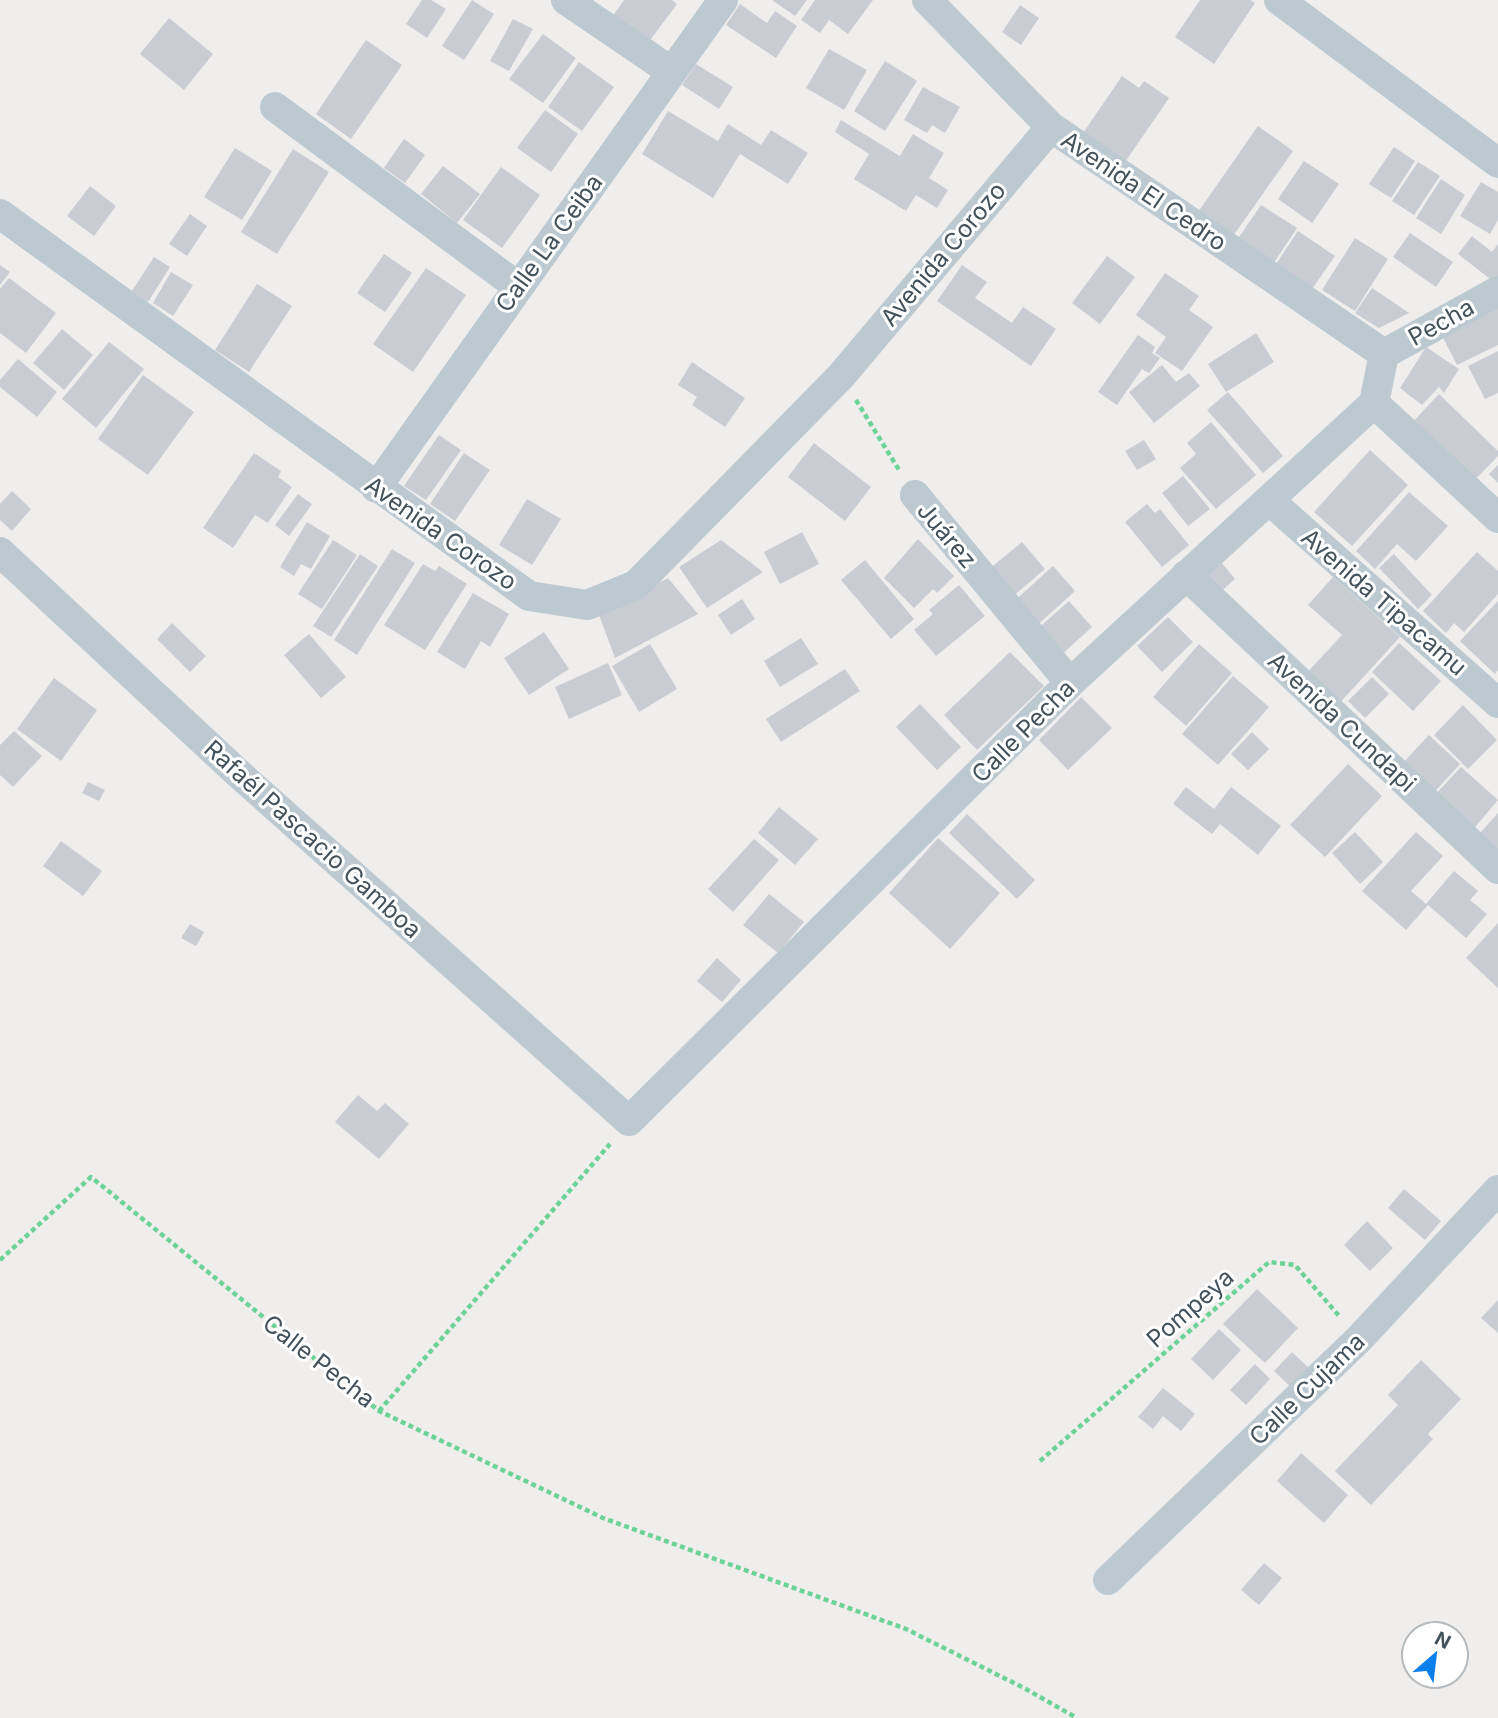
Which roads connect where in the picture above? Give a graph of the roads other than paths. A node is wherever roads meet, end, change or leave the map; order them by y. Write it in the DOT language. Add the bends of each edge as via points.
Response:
graph roads {
  1 [pos="566,0"];
  2 [pos="723,0"];
  3 [pos="927,0"];
  4 [pos="1279,0"];
  5 [pos="672,72"];
  6 [pos="275,107"];
  7 [pos="1051,127"];
  8 [pos="1498,163"];
  9 [pos="0,214"];
  10 [pos="517,286"];
  11 [pos="1498,291"];
  12 [pos="1384,354"];
  13 [pos="1374,403"];
  14 [pos="376,488"];
  15 [pos="915,495"];
  16 [pos="1270,501"];
  17 [pos="1498,518"];
  18 [pos="0,552"];
  19 [pos="1186,575"];
  20 [pos="1070,683"];
  21 [pos="1498,703"];
  22 [pos="1498,869"];
  23 [pos="638,1113"];
  24 [pos="1498,1190"];
  25 [pos="1108,1580"];
  1 -- 5 [label="street"];
  2 -- 5 [label="street, Calle La Ceiba"];
  3 -- 7 [label="street, Avenida El Cedro"];
  4 -- 8 [label="street"];
  5 -- 10 [label="street, Calle La Ceiba"];
  6 -- 10 [label="street"];
  7 -- 12 [label="street, Avenida El Cedro"];
  7 -- 14 [label="street, Avenida Corozo" via="841,376 636,585 587,606 529,596"];
  9 -- 14 [label="street, Avenida Corozo"];
  10 -- 14 [label="street, Calle La Ceiba"];
  11 -- 12 [label="street, Pecha"];
  12 -- 13 [label="street"];
  13 -- 16 [label="street, Calle Pecha"];
  13 -- 17 [label="street"];
  15 -- 20 [label="street, Juárez"];
  16 -- 19 [label="street, Calle Pecha"];
  16 -- 21 [label="street, Avenida Tipacamu"];
  18 -- 23 [label="street, Rafaél Pascacio Gamboa" via="240,775"];
  19 -- 20 [label="street, Calle Pecha"];
  19 -- 22 [label="street, Avenida Cundapi"];
  20 -- 23 [label="street, Calle Pecha"];
  24 -- 25 [label="street, Calle Cujama" via="1359,1339"];
}
